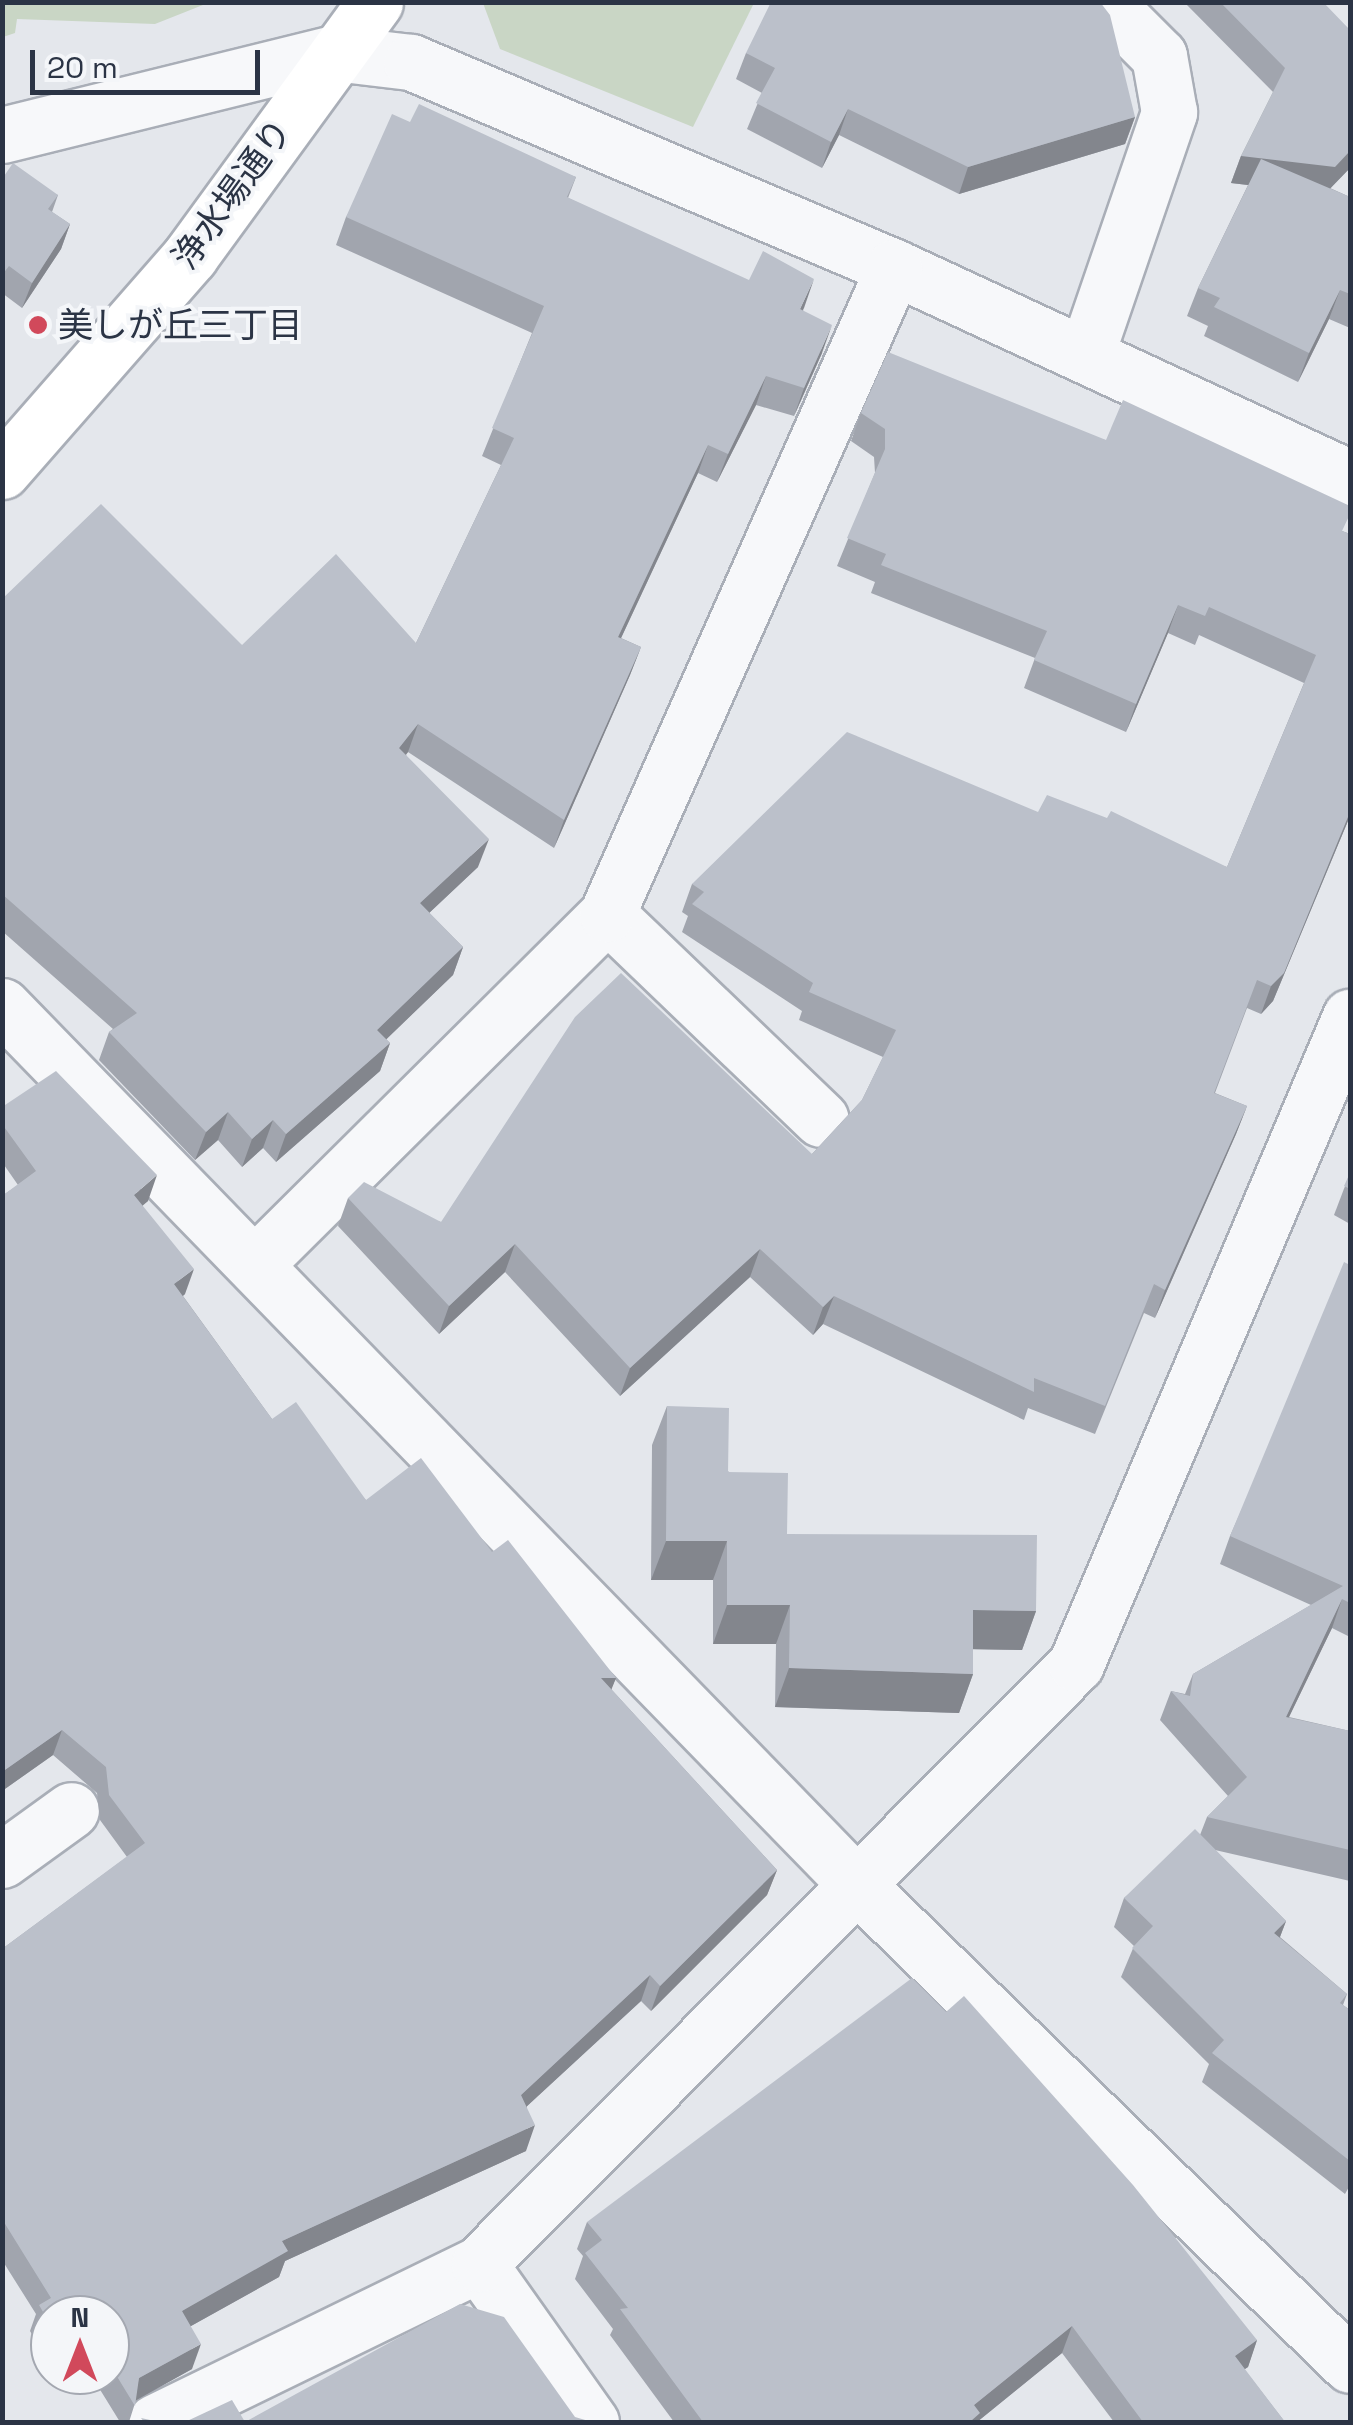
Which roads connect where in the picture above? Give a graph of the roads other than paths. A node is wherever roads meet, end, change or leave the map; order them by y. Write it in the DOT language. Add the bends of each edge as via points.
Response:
graph roads {
  1 [pos="375,2"];
  2 [pos="1106,2"];
  3 [pos="334,52"];
  4 [pos="2,135"];
  5 [pos="894,266"];
  6 [pos="1086,355"];
  7 [pos="2,471"];
  8 [pos="1350,478"];
  9 [pos="608,914"];
  10 [pos="2,1006"];
  11 [pos="1350,1017"];
  12 [pos="821,1118"];
  13 [pos="258,1261"];
  14 [pos="70,1810"];
  15 [pos="2,1860"];
  16 [pos="861,1889"];
  17 [pos="479,2264"];
  18 [pos="1350,2366"];
  19 [pos="154,2422"];
  20 [pos="590,2422"];
  1 -- 3 [label="main road, 浄水場通り"];
  2 -- 6 [label="street" via="1159,56 1170,112"];
  3 -- 4 [label="street"];
  3 -- 5 [label="street" via="411,62"];
  3 -- 7 [label="main road, 浄水場通り" via="190,256"];
  5 -- 6 [label="street"];
  5 -- 9 [label="street"];
  6 -- 8 [label="street"];
  9 -- 12 [label="street"];
  9 -- 13 [label="street"];
  10 -- 13 [label="street"];
  11 -- 16 [label="street" via="1076,1664"];
  13 -- 16 [label="street"];
  14 -- 15 [label="street"];
  16 -- 17 [label="street"];
  16 -- 18 [label="street"];
  17 -- 19 [label="street"];
  17 -- 20 [label="street"];
}
